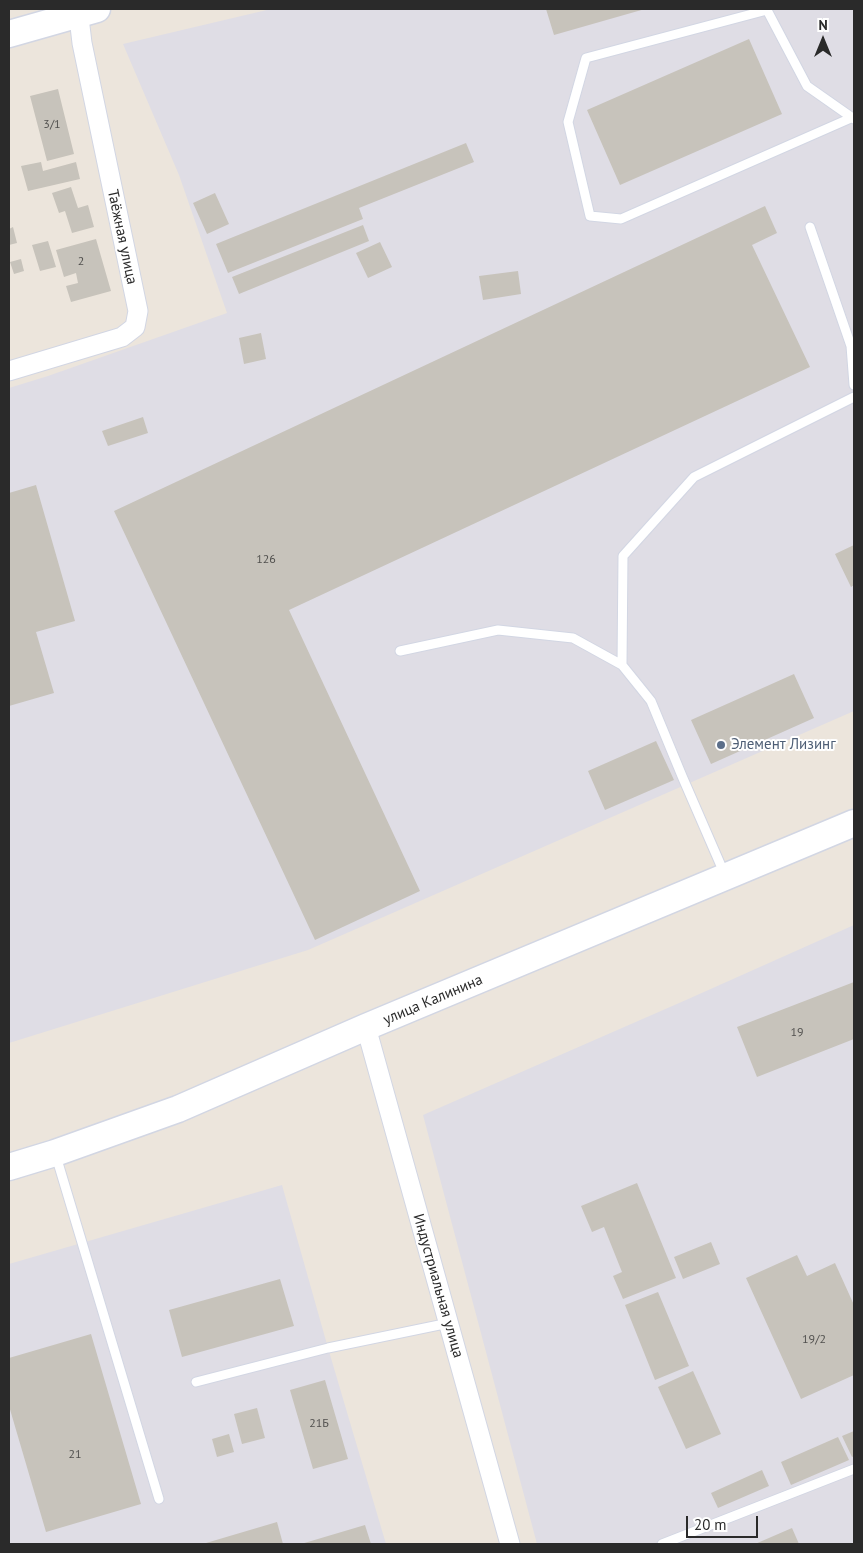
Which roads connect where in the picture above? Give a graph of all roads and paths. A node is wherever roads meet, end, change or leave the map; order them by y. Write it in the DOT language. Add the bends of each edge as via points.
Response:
graph roads {
  1 [pos="85,10"];
  2 [pos="9,34"];
  3 [pos="853,118"];
  4 [pos="810,227"];
  5 [pos="9,370"];
  6 [pos="854,385"];
  7 [pos="854,396"];
  8 [pos="400,651"];
  9 [pos="622,665"];
  10 [pos="854,823"];
  11 [pos="726,877"];
  12 [pos="366,1027"];
  13 [pos="55,1153"];
  14 [pos="9,1167"];
  15 [pos="449,1323"];
  16 [pos="196,1382"];
  17 [pos="854,1469"];
  18 [pos="159,1499"];
  19 [pos="510,1544"];
  20 [pos="662,1544"];
  1 -- 2 [label="main road"];
  1 -- 5 [label="street, Таёжная улица" via="82,43 138,311 135,328 122,337"];
  3 -- 3 [label="lane" via="807,86 767,10 586,58 568,122 590,216 621,218"];
  4 -- 6 [label="lane" via="850,346"];
  7 -- 9 [label="lane" via="694,477 623,556"];
  8 -- 9 [label="lane" via="498,630 572,638"];
  9 -- 11 [label="lane" via="651,701"];
  10 -- 11 [label="main road, улица Калинина"];
  11 -- 12 [label="main road, улица Калинина"];
  12 -- 13 [label="main road, улица Калинина" via="178,1109"];
  12 -- 15 [label="street, Индустриальная улица"];
  13 -- 14 [label="main road, улица Калинина"];
  13 -- 18 [label="lane"];
  15 -- 16 [label="lane" via="328,1348"];
  15 -- 19 [label="street, Индустриальная улица"];
  17 -- 20 [label="lane"];
}
